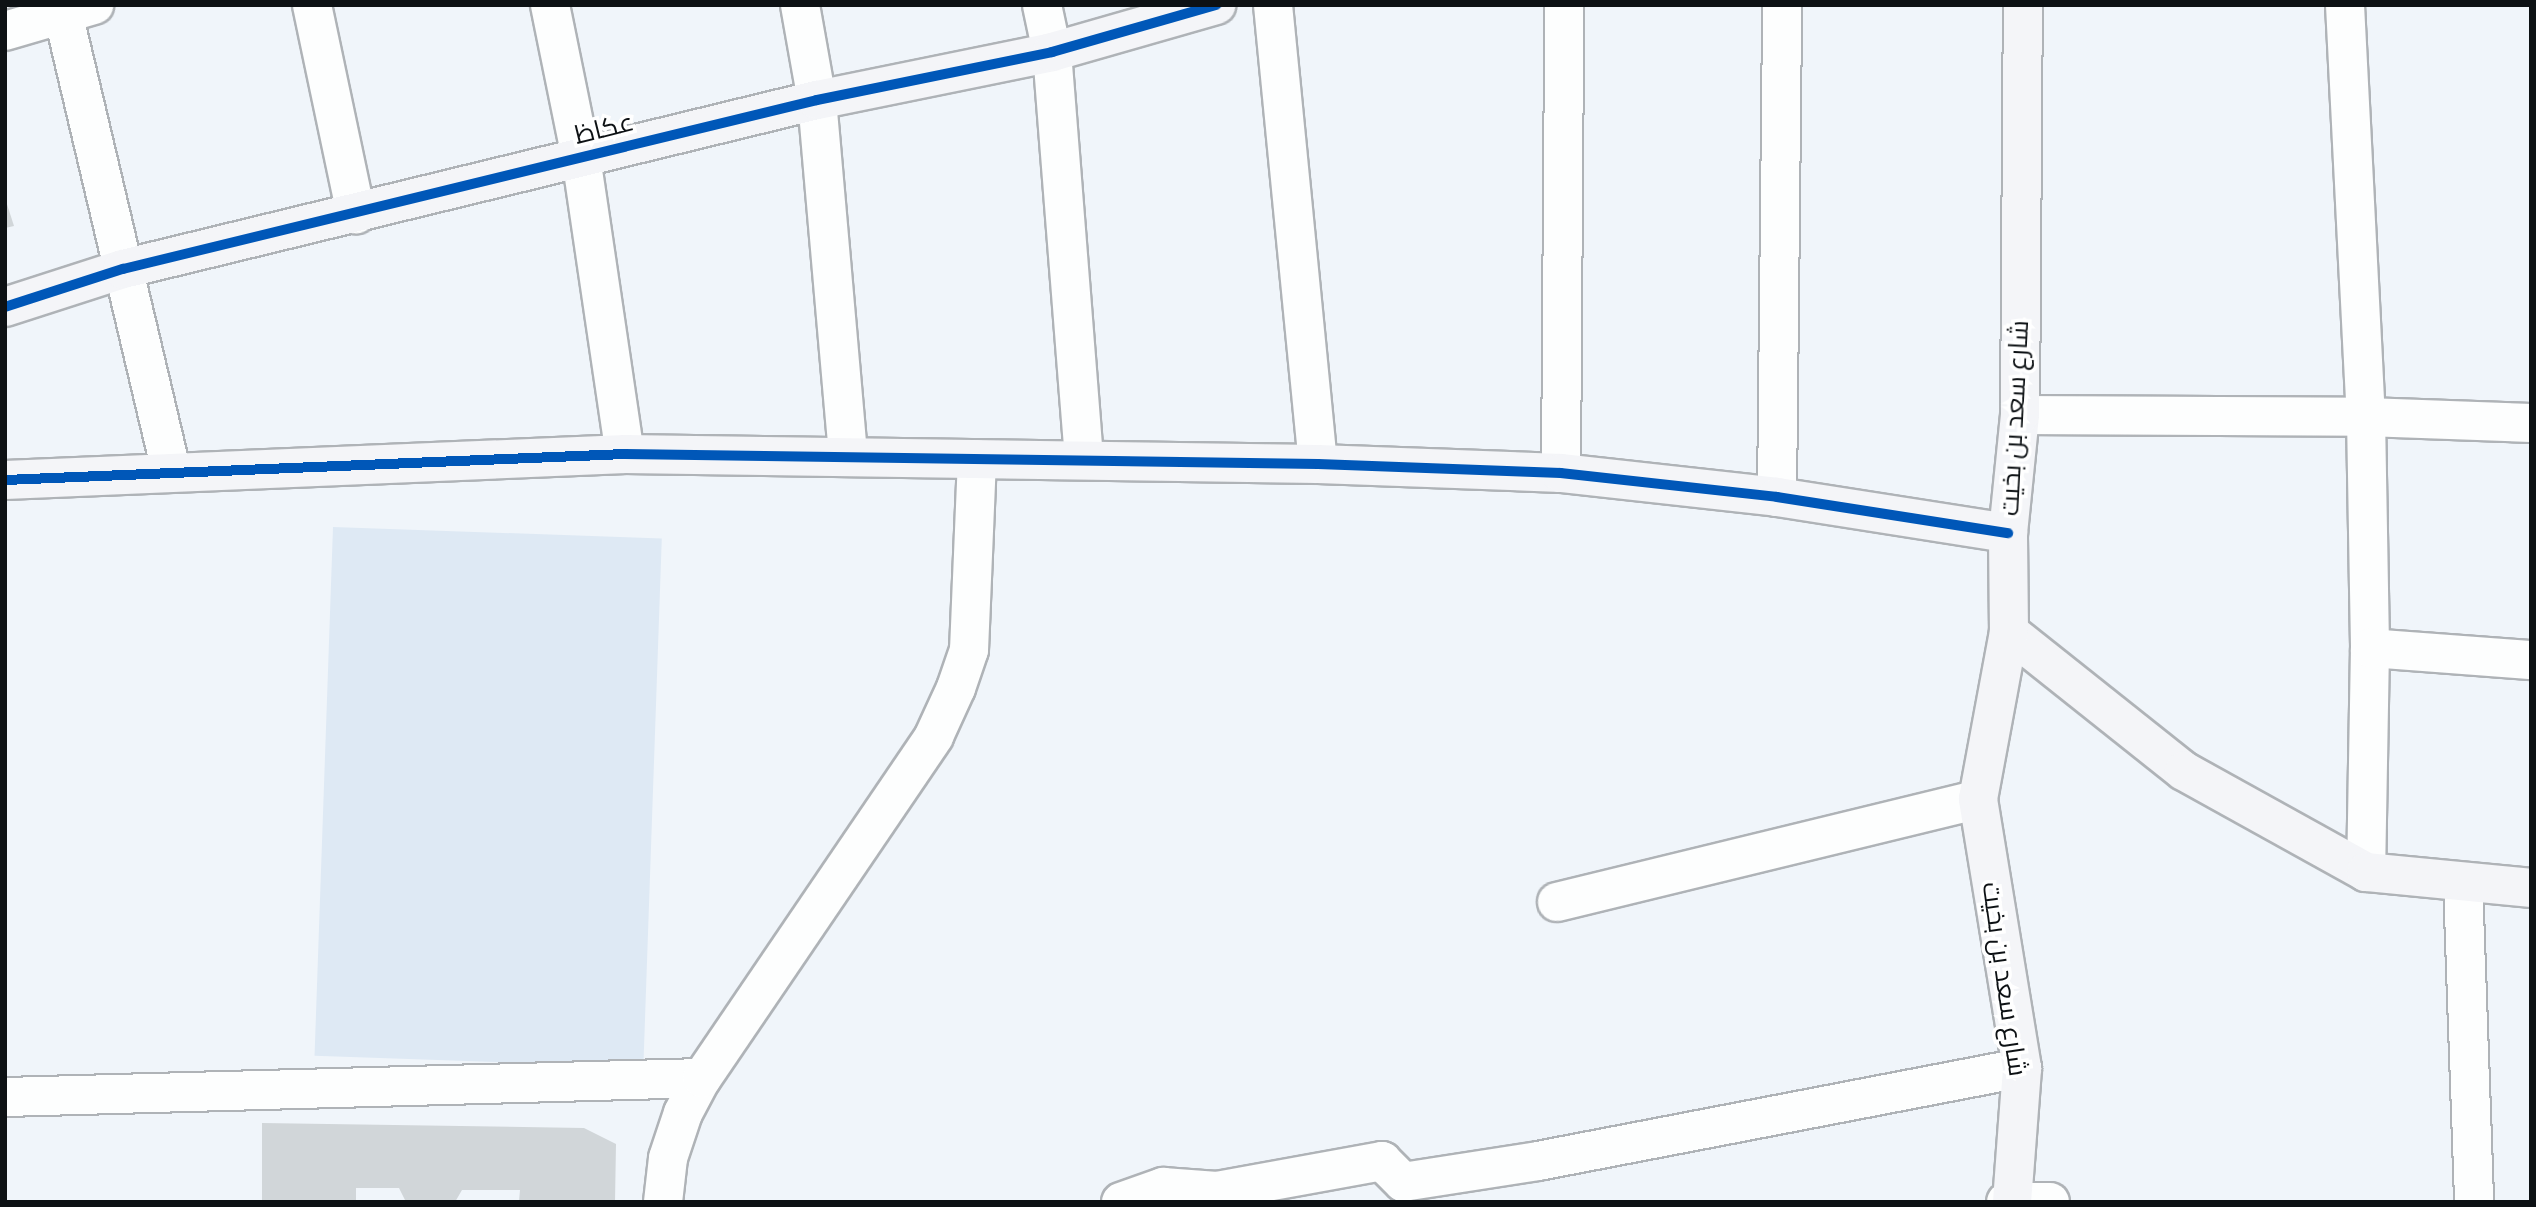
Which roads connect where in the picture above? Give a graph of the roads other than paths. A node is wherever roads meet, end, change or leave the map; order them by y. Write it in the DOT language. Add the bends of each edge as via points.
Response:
graph roads {
  1 [pos="312,5"];
  2 [pos="550,5"];
  3 [pos="800,5"];
  4 [pos="1042,5"];
  5 [pos="1216,5"];
  6 [pos="1273,5"];
  7 [pos="1564,5"];
  8 [pos="1782,5"];
  9 [pos="2023,5"];
  10 [pos="2345,5"];
  11 [pos="73,8"];
  12 [pos="5,30"];
  13 [pos="1052,52"];
  14 [pos="817,100"];
  15 [pos="581,157"];
  16 [pos="356,214"];
  17 [pos="123,269"];
  18 [pos="5,307"];
  19 [pos="2020,415"];
  20 [pos="2366,417"];
  21 [pos="2531,424"];
  22 [pos="625,454"];
  23 [pos="848,457"];
  24 [pos="977,459"];
  25 [pos="1084,460"];
  26 [pos="1318,464"];
  27 [pos="171,472"];
  28 [pos="1561,473"];
  29 [pos="5,480"];
  30 [pos="1777,497"];
  31 [pos="2008,533"];
  32 [pos="2009,632"];
  33 [pos="2370,648"];
  34 [pos="2531,660"];
  35 [pos="1978,799"];
  36 [pos="2366,872"];
  37 [pos="2463,883"];
  38 [pos="2531,888"];
  39 [pos="1557,902"];
  40 [pos="2022,1068"];
  41 [pos="702,1078"];
  42 [pos="5,1097"];
  43 [pos="663,1202"];
  44 [pos="1121,1202"];
  45 [pos="2006,1202"];
  46 [pos="2012,1202"];
  47 [pos="2050,1202"];
  48 [pos="2474,1202"];
  1 -- 16 [label="street"];
  2 -- 15 [label="street"];
  3 -- 14 [label="street"];
  4 -- 13 [label="street"];
  5 -- 13 [label="street, عكاظ"];
  6 -- 26 [label="street"];
  7 -- 28 [label="street"];
  8 -- 30 [label="street"];
  9 -- 19 [label="street, شارع سعد بن بخيت"];
  10 -- 20 [label="street"];
  11 -- 12 [label="street"];
  11 -- 17 [label="street"];
  13 -- 14 [label="street, عكاظ"];
  13 -- 25 [label="street"];
  14 -- 15 [label="street, عكاظ"];
  14 -- 23 [label="street"];
  15 -- 16 [label="street, عكاظ"];
  15 -- 22 [label="street"];
  16 -- 17 [label="street, عكاظ"];
  17 -- 18 [label="street, عكاظ"];
  17 -- 27 [label="street"];
  19 -- 20 [label="street"];
  19 -- 31 [label="street, شارع سعد بن بخيت"];
  20 -- 21 [label="street"];
  20 -- 33 [label="street"];
  22 -- 23 [label="street"];
  22 -- 27 [label="street"];
  23 -- 24 [label="street"];
  24 -- 25 [label="street"];
  24 -- 41 [label="street" via="969,650 956,688 934,736"];
  25 -- 26 [label="street"];
  26 -- 28 [label="street"];
  27 -- 29 [label="street"];
  28 -- 30 [label="street"];
  30 -- 31 [label="street"];
  31 -- 32 [label="street, شارع سعد بن بخيت"];
  32 -- 35 [label="street, شارع سعد بن بخيت"];
  32 -- 36 [label="street" via="2184,771"];
  33 -- 34 [label="street"];
  33 -- 36 [label="street"];
  35 -- 39 [label="street"];
  35 -- 40 [label="street, شارع سعد بن بخيت"];
  36 -- 37 [label="street"];
  37 -- 38 [label="street"];
  37 -- 48 [label="street"];
  40 -- 44 [label="street" via="1538,1161 1403,1182 1382,1161 1217,1192 1163,1187"];
  40 -- 46 [label="street, شارع سعد بن بخيت"];
  41 -- 42 [label="street"];
  41 -- 43 [label="street" via="683,1113 668,1158"];
  45 -- 46 [label="street"];
  46 -- 47 [label="street"];
}
